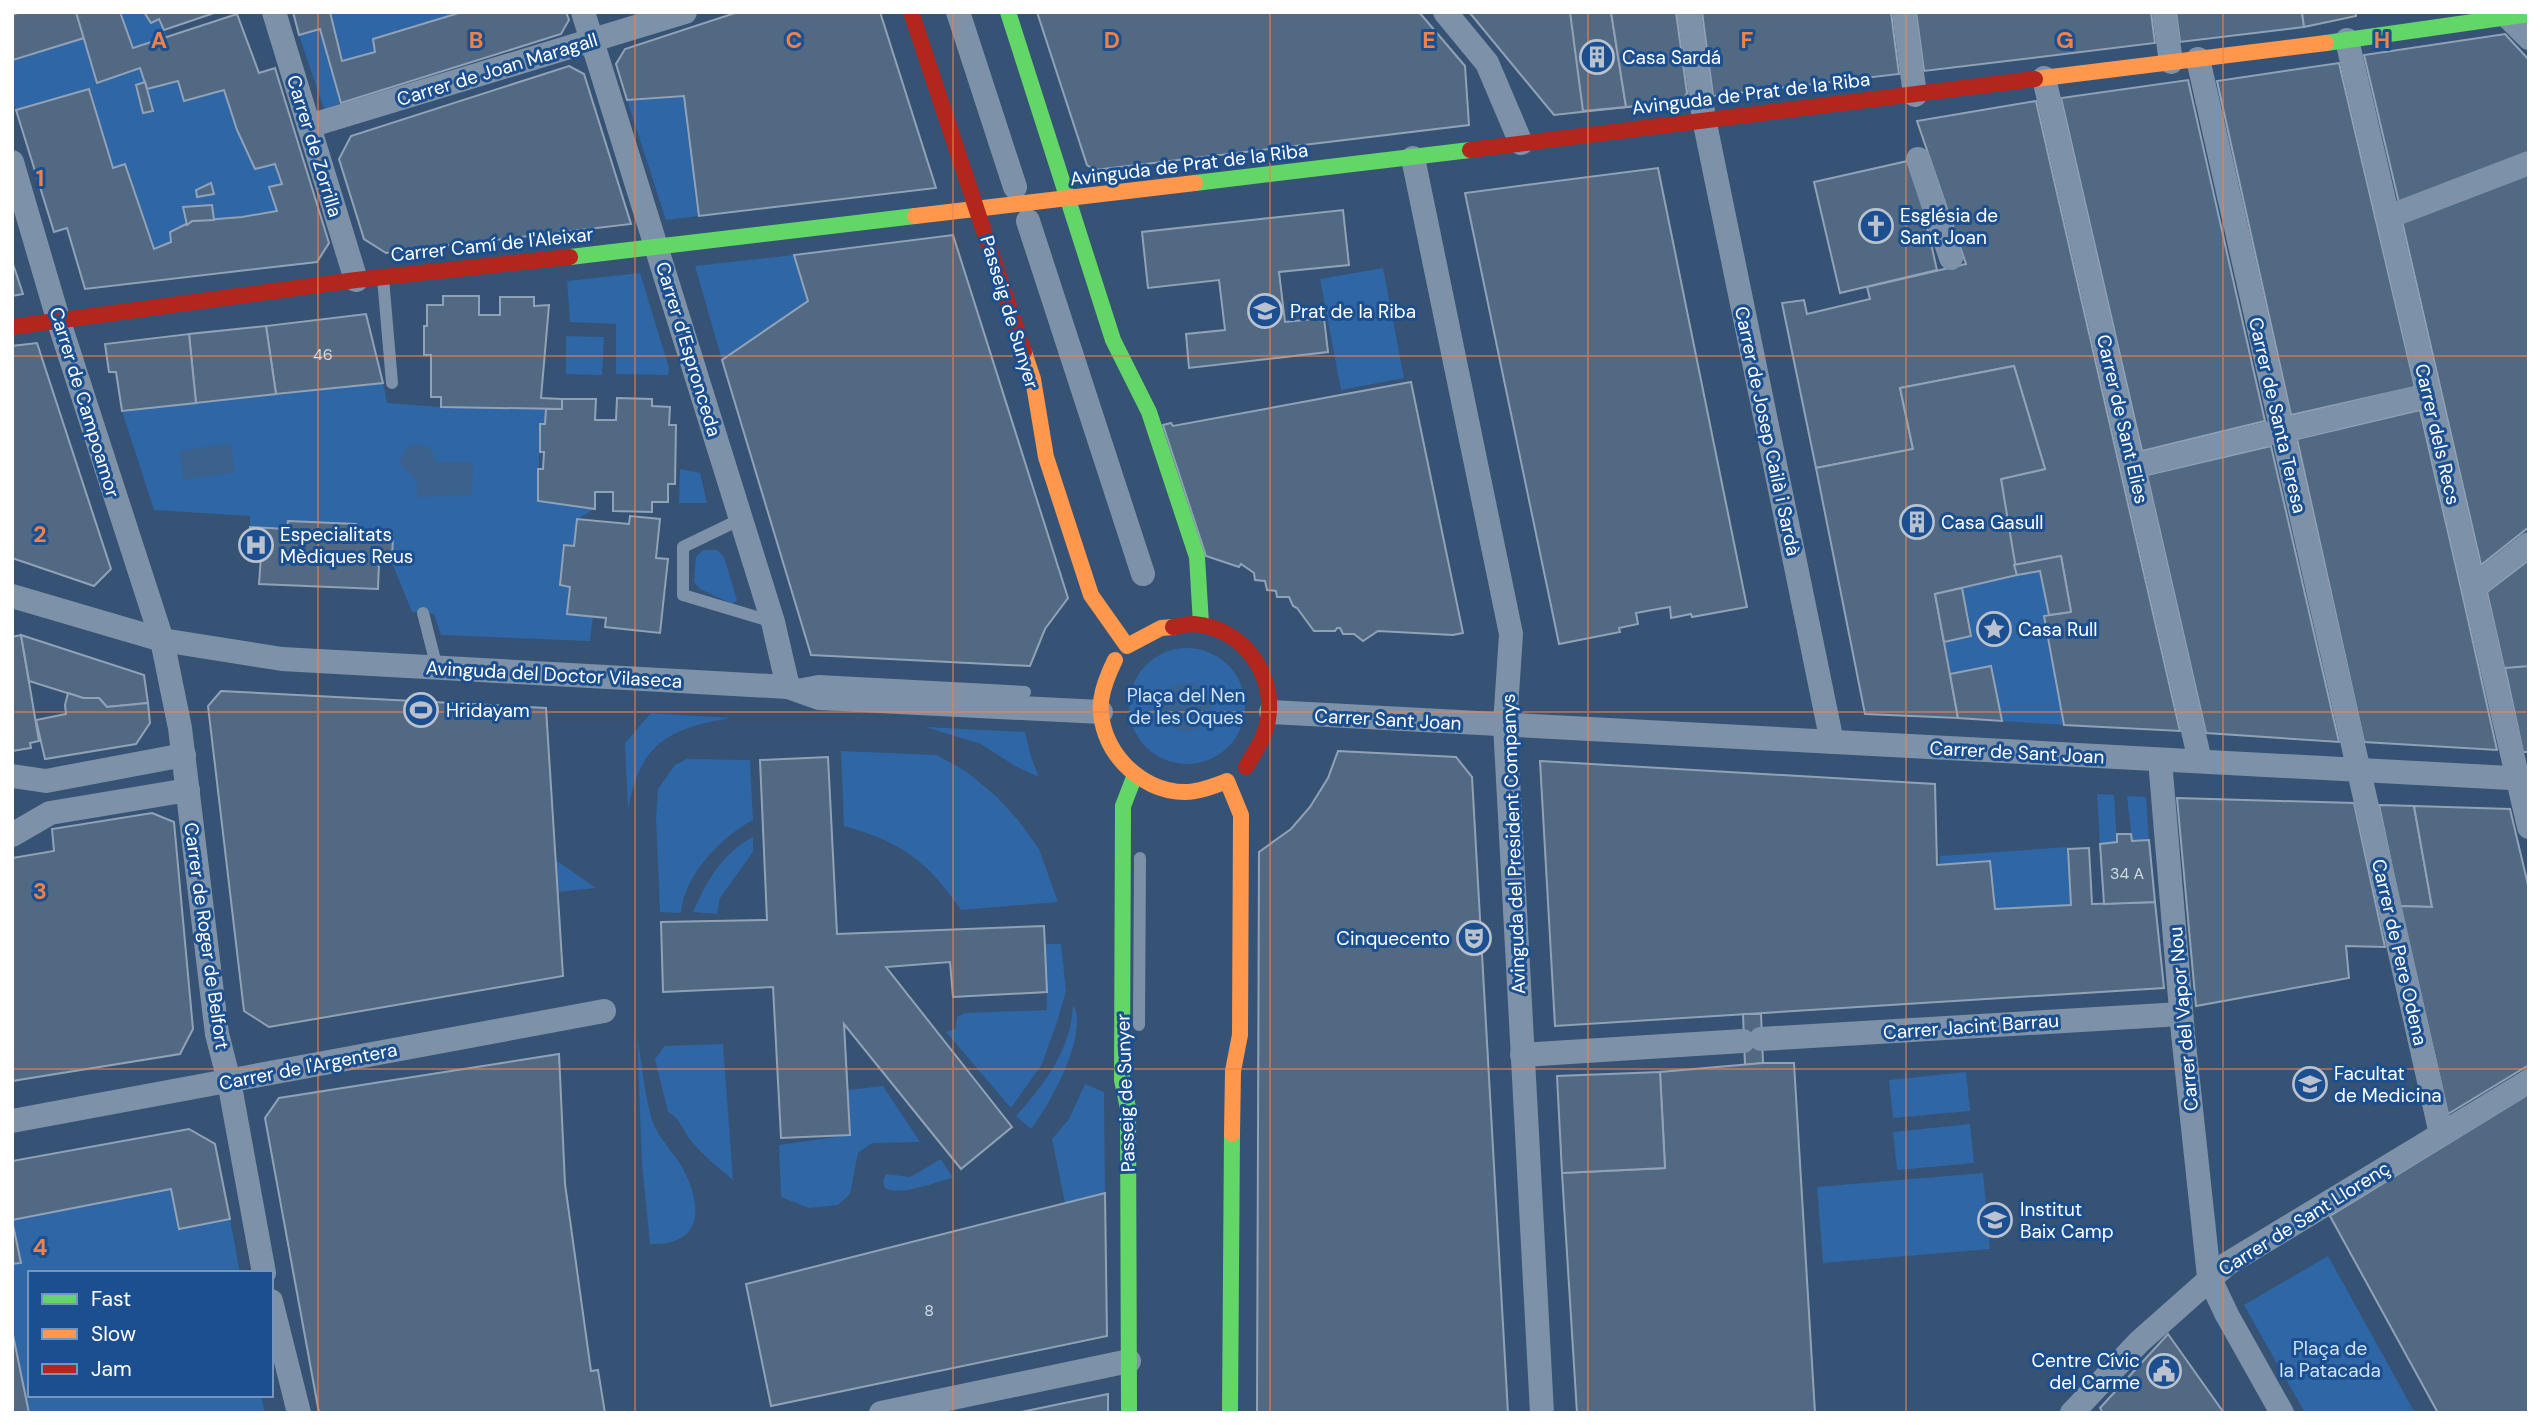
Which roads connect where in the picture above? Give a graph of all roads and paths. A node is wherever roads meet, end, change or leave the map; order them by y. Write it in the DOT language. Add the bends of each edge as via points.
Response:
graph roads {
  1 [pos="274,12"];
  2 [pos="583,12"];
  3 [pos="685,12"];
  4 [pos="911,12"];
  5 [pos="958,12"];
  6 [pos="1008,12"];
  7 [pos="1445,12"];
  8 [pos="1689,12"];
  9 [pos="1905,12"];
  10 [pos="2164,12"];
  11 [pos="2519,14"];
  12 [pos="2529,38"];
  13 [pos="2347,40"];
  14 [pos="593,41"];
  15 [pos="2198,59"];
  16 [pos="2171,62"];
  17 [pos="2044,78"];
  18 [pos="1915,95"];
  19 [pos="1704,119"];
  20 [pos="309,126"];
  21 [pos="1521,143"];
  22 [pos="1413,158"];
  23 [pos="1918,159"];
  24 [pos="12,162"];
  25 [pos="2529,163"];
  26 [pos="1015,187"];
  27 [pos="1069,199"];
  28 [pos="978,209"];
  29 [pos="2388,217"];
  30 [pos="1028,221"];
  31 [pos="657,248"];
  32 [pos="1951,258"];
  33 [pos="383,278"];
  34 [pos="356,280"];
  35 [pos="59,322"];
  36 [pos="12,327"];
  37 [pos="1113,340"];
  38 [pos="1033,379"];
  39 [pos="392,383"];
  40 [pos="2429,395"];
  41 [pos="1141,430"];
  42 [pos="2282,430"];
  43 [pos="1059,452"];
  44 [pos="2133,466"];
  45 [pos="741,519"];
  46 [pos="2529,544"];
  47 [pos="1143,573"];
  48 [pos="2474,587"];
  49 [pos="12,596"];
  50 [pos="423,613"];
  51 [pos="774,622"];
  52 [pos="1201,624"];
  53 [pos="162,640"];
  54 [pos="1121,653"];
  55 [pos="438,668"];
  56 [pos="788,687"];
  57 [pos="1025,692"];
  58 [pos="1101,712"];
  59 [pos="1271,712"];
  60 [pos="1505,724"];
  61 [pos="1832,742"];
  62 [pos="184,755"];
  63 [pos="2160,760"];
  64 [pos="2200,761"];
  65 [pos="2359,771"];
  66 [pos="1237,774"];
  67 [pos="1135,775"];
  68 [pos="12,776"];
  69 [pos="2523,779"];
  70 [pos="46,781"];
  71 [pos="188,790"];
  72 [pos="50,813"];
  73 [pos="2529,827"];
  74 [pos="12,835"];
  75 [pos="1140,858"];
  76 [pos="604,1011"];
  77 [pos="2181,1014"];
  78 [pos="1225,1035"];
  79 [pos="1139,1038"];
  80 [pos="1522,1055"];
  81 [pos="1233,1072"];
  82 [pos="1135,1074"];
  83 [pos="229,1081"];
  84 [pos="2529,1081"];
  85 [pos="1128,1108"];
  86 [pos="12,1121"];
  87 [pos="2441,1134"];
  88 [pos="264,1271"];
  89 [pos="2209,1277"];
  90 [pos="273,1309"];
  91 [pos="1129,1361"];
  92 [pos="2081,1409"];
  93 [pos="299,1413"];
  94 [pos="881,1413"];
  95 [pos="1129,1413"];
  96 [pos="1230,1413"];
  97 [pos="1542,1413"];
  98 [pos="2282,1413"];
  1 -- 20 [label="street, Carrer de Zorrilla"];
  2 -- 14 [label="street, Carrer d’Espronceda"];
  3 -- 14 [label="street, Carrer de Joan Maragall"];
  4 -- 28 [label="street, Passeig de Sunyer"];
  5 -- 26 [label="street"];
  6 -- 27 [label="street"];
  7 -- 21 [label="street" via="1487,63"];
  8 -- 19 [label="street, Carrer de Josep Cailà i Sardà"];
  9 -- 18 [label="street"];
  10 -- 16 [label="street"];
  11 -- 12 [label="street"];
  11 -- 13 [label="street, Avinguda de Prat de la Riba"];
  13 -- 15 [label="street, Avinguda de Prat de la Riba"];
  13 -- 29 [label="street, Carrer dels Recs"];
  14 -- 20 [label="street, Carrer de Joan Maragall"];
  14 -- 31 [label="street, Carrer d’Espronceda"];
  15 -- 16 [label="street, Avinguda de Prat de la Riba"];
  15 -- 42 [label="street, Carrer de Santa Teresa"];
  16 -- 17 [label="street, Avinguda de Prat de la Riba"];
  17 -- 18 [label="street, Avinguda de Prat de la Riba"];
  17 -- 44 [label="street, Carrer de Sant Elies"];
  18 -- 19 [label="street, Avinguda de Prat de la Riba"];
  19 -- 21 [label="street, Avinguda de Prat de la Riba"];
  19 -- 61 [label="street, Carrer de Josep Cailà i Sardà"];
  20 -- 34 [label="street, Carrer de Zorrilla"];
  21 -- 22 [label="street, Avinguda de Prat de la Riba"];
  22 -- 27 [label="street, Avinguda de Prat de la Riba"];
  22 -- 60 [label="street, Avinguda del President Companys" via="1511,634"];
  23 -- 32 [label="street"];
  24 -- 35 [label="street, Carrer de Campoamor"];
  25 -- 29 [label="street"];
  27 -- 28 [label="street, Avinguda de Prat de la Riba"];
  27 -- 37 [label="street"];
  28 -- 31 [label="street, Carrer Camí de l'Aleixar"];
  28 -- 38 [label="street, Passeig de Sunyer"];
  29 -- 40 [label="street, Carrer dels Recs"];
  30 -- 47 [label="street"];
  31 -- 33 [label="street, Carrer Camí de l'Aleixar"];
  31 -- 45 [label="street, Carrer d’Espronceda"];
  33 -- 34 [label="street, Carrer Camí de l'Aleixar"];
  33 -- 39 [label="lane"];
  34 -- 35 [label="street, Carrer Camí de l'Aleixar"];
  35 -- 36 [label="street, Carrer Camí de l'Aleixar"];
  35 -- 53 [label="street, Carrer de Campoamor"];
  37 -- 41 [label="lane"];
  37 -- 52 [label="street" via="1149,412 1197,557"];
  38 -- 43 [label="lane"];
  38 -- 54 [label="street, Passeig de Sunyer" via="1046,457 1091,595"];
  40 -- 42 [label="street"];
  40 -- 48 [label="street, Carrer dels Recs"];
  42 -- 44 [label="street"];
  42 -- 65 [label="street, Carrer de Santa Teresa"];
  44 -- 64 [label="street, Carrer de Sant Elies"];
  45 -- 51 [label="street, Carrer d’Espronceda"];
  45 -- 51 [label="lane" via="683,547 683,595"];
  46 -- 48 [label="street"];
  48 -- 69 [label="street, Carrer dels Recs"];
  49 -- 53 [label="street, Avinguda del Doctor Vilaseca"];
  50 -- 55 [label="lane"];
  51 -- 56 [label="street, Carrer d’Espronceda"];
  52 -- 54 [label="street" via="1161,626"];
  52 -- 59 [label="street" via="1224,631 1252,654 1269,687"];
  53 -- 55 [label="street, Avinguda del Doctor Vilaseca" via="282,659"];
  53 -- 62 [label="street, Carrer de Roger de Belfort"];
  54 -- 58 [label="street" via="1104,685"];
  55 -- 56 [label="street, Avinguda del Doctor Vilaseca"];
  56 -- 57 [label="lane" via="819,681"];
  56 -- 58 [label="street, Avinguda del Doctor Vilaseca" via="819,698"];
  58 -- 67 [label="street" via="1112,750"];
  59 -- 60 [label="street, Carrer Sant Joan"];
  59 -- 66 [label="street" via="1263,742"];
  60 -- 61 [label="street, Carrer de Sant Joan"];
  60 -- 80 [label="street, Avinguda del President Companys"];
  61 -- 63 [label="street, Carrer de Sant Joan"];
  62 -- 70 [label="street"];
  62 -- 71 [label="street, Carrer de Roger de Belfort"];
  63 -- 64 [label="street, Carrer de Sant Joan"];
  63 -- 77 [label="street, Carrer del Vapor Nou"];
  64 -- 65 [label="street, Carrer de Sant Joan"];
  65 -- 69 [label="street, Carrer de Sant Joan"];
  65 -- 87 [label="street, Carrer de Pere Odena"];
  66 -- 67 [label="street" via="1205,790 1180,792 1156,787"];
  66 -- 81 [label="street" via="1241,815 1240,1035"];
  67 -- 85 [label="street, Passeig de Sunyer" via="1122,806 1122,1080"];
  68 -- 70 [label="street"];
  69 -- 73 [label="street, Carrer dels Recs"];
  70 -- 72 [label="street"];
  71 -- 72 [label="street"];
  71 -- 83 [label="street, Carrer de Roger de Belfort" via="217,1034"];
  72 -- 74 [label="street"];
  75 -- 79 [label="lane"];
  76 -- 83 [label="street, Carrer de l'Argentera"];
  77 -- 80 [label="street, Carrer Jacint Barrau"];
  77 -- 89 [label="street, Carrer del Vapor Nou"];
  78 -- 81 [label="lane"];
  80 -- 97 [label="street, Avinguda del President Companys"];
  81 -- 96 [label="street"];
  82 -- 85 [label="lane"];
  83 -- 86 [label="street, Carrer de l'Argentera"];
  83 -- 88 [label="street, Carrer de Roger de Belfort"];
  84 -- 87 [label="street, Carrer de Sant Llorenç"];
  85 -- 91 [label="street, Passeig de Sunyer"];
  87 -- 89 [label="street, Carrer de Sant Llorenç"];
  89 -- 92 [label="street, Carrer de Sant Llorenç" via="2139,1342"];
  89 -- 98 [label="street, Carrer del Vapor Nou"];
  90 -- 93 [label="street"];
  91 -- 94 [label="street"];
  91 -- 95 [label="street, Passeig de Sunyer"];
}
